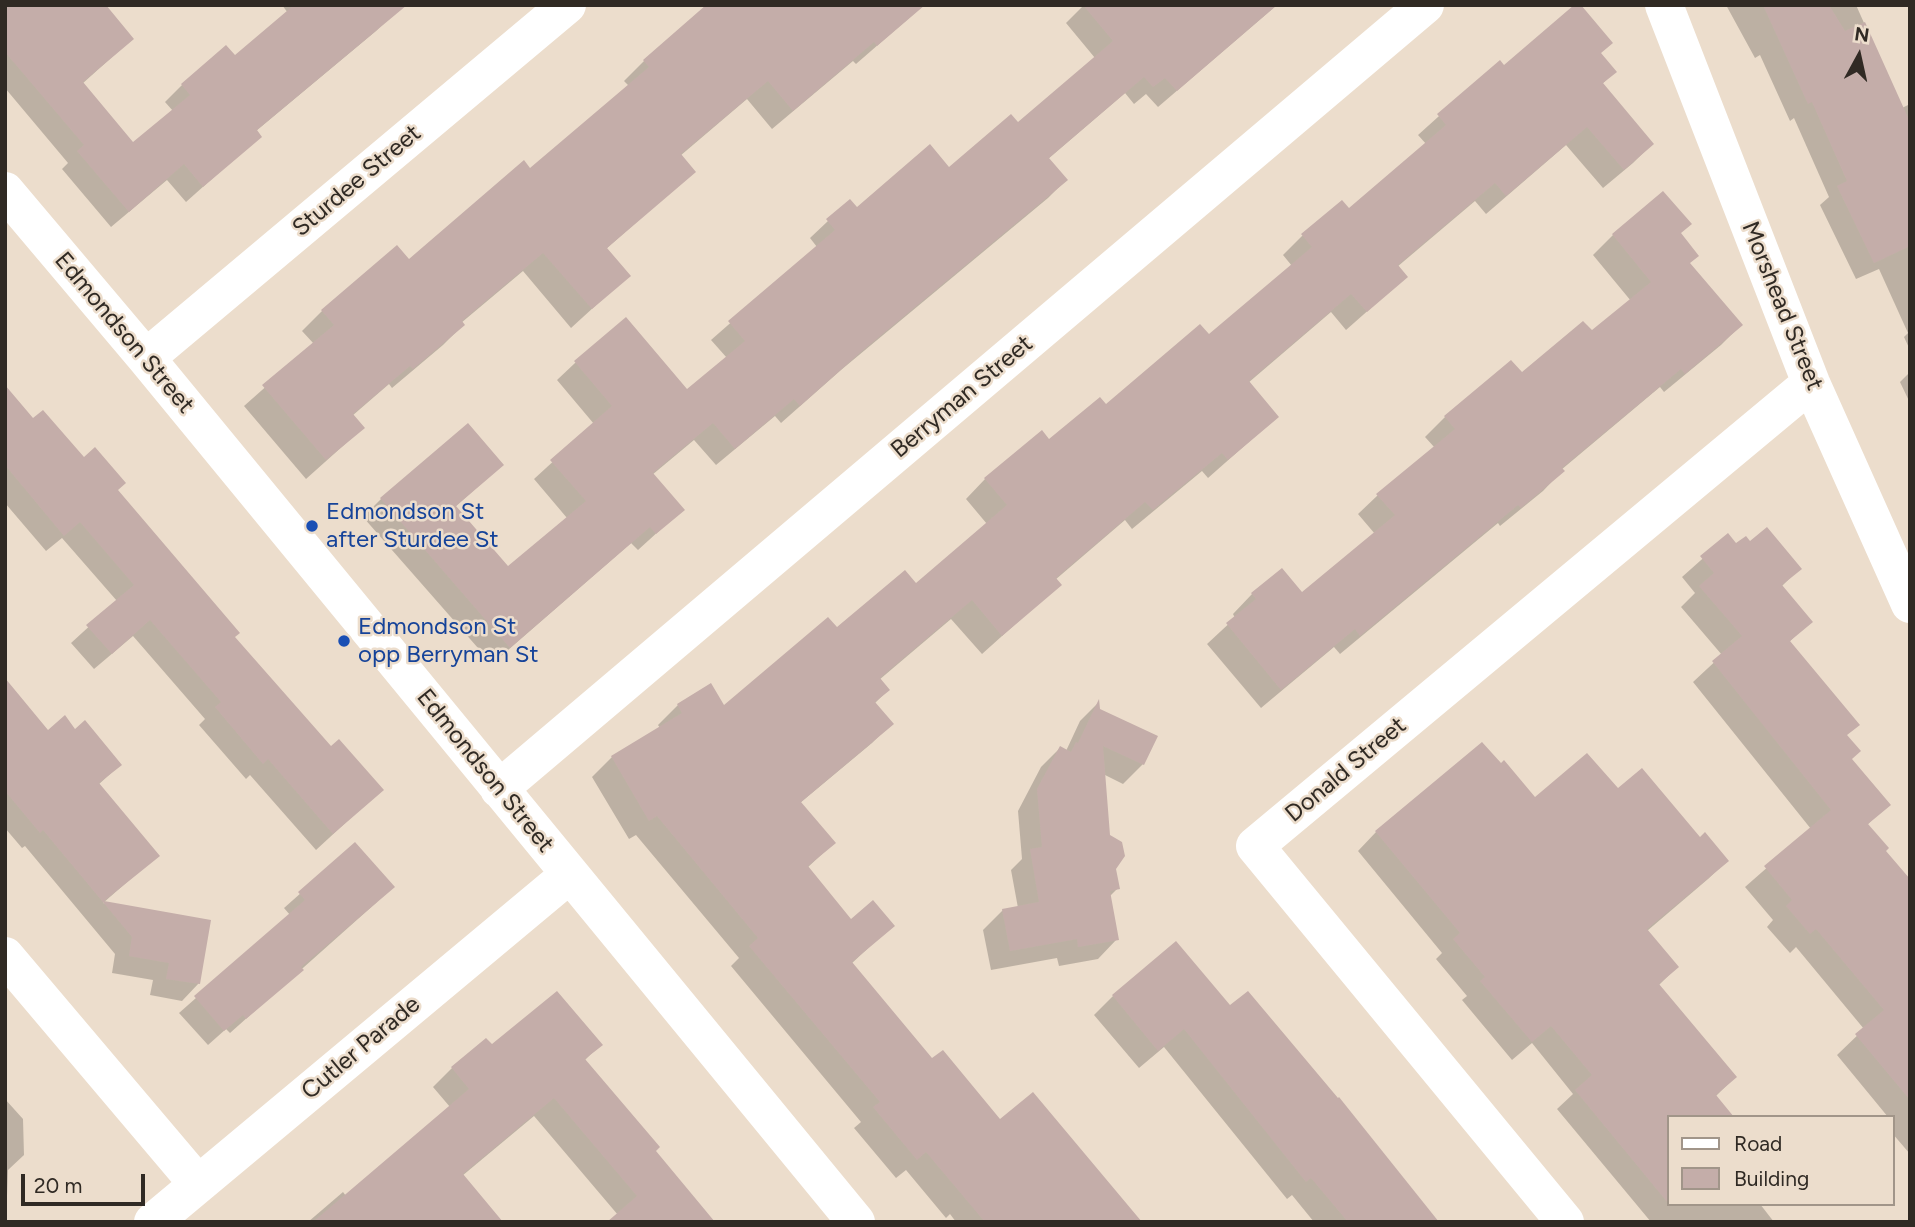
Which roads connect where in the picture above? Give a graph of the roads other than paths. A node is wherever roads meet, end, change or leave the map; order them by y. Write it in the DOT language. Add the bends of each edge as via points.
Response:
graph roads {
  1 [pos="567,5"];
  2 [pos="1424,5"];
  3 [pos="1664,5"];
  4 [pos="5,191"];
  5 [pos="146,358"];
  6 [pos="1811,383"];
  7 [pos="1910,604"];
  8 [pos="499,789"];
  9 [pos="570,874"];
  10 [pos="5,956"];
  11 [pos="198,1184"];
  12 [pos="153,1222"];
  13 [pos="856,1222"];
  14 [pos="1565,1222"];
  1 -- 5 [label="street, Sturdee Street"];
  2 -- 8 [label="street, Berryman Street"];
  3 -- 6 [label="street, Morshead Street"];
  4 -- 5 [label="street, Edmondson Street"];
  5 -- 8 [label="street, Edmondson Street"];
  6 -- 7 [label="street, Morshead Street"];
  6 -- 14 [label="street, Donald Street" via="1255,846"];
  8 -- 9 [label="street, Edmondson Street"];
  9 -- 11 [label="street, Cutler Parade"];
  9 -- 13 [label="street, Edmondson Street"];
  10 -- 11 [label="street"];
  11 -- 12 [label="street, Cutler Parade"];
}
